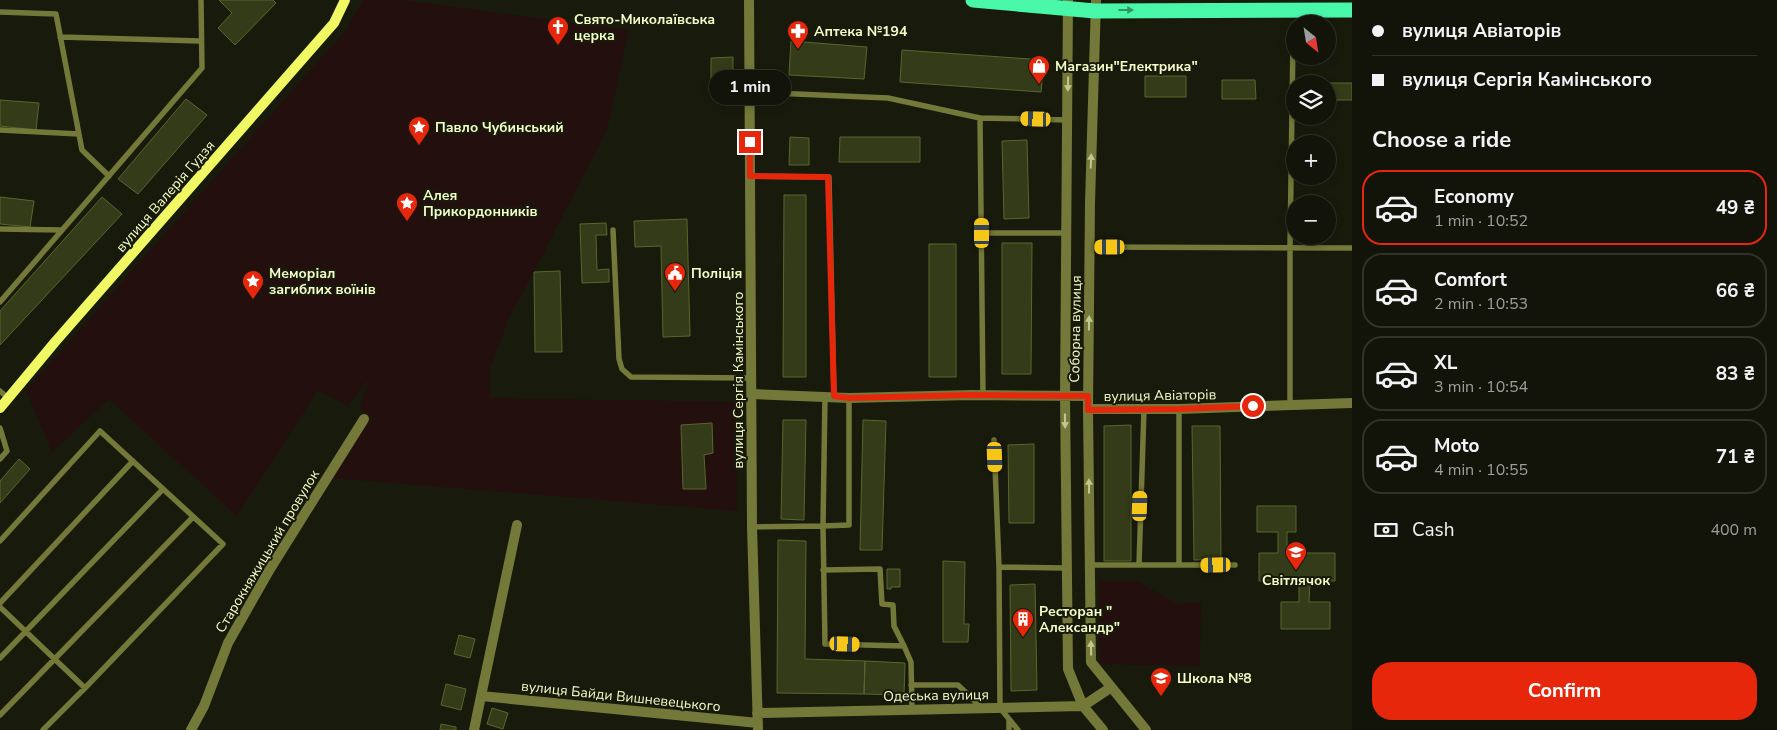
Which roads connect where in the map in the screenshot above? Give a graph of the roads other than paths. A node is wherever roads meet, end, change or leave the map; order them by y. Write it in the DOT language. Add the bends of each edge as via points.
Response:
graph roads {
  1 [pos="201,0"];
  2 [pos="345,0"];
  3 [pos="749,0"];
  4 [pos="973,0"];
  5 [pos="1068,4"];
  6 [pos="1096,5"];
  7 [pos="1352,10"];
  8 [pos="0,12"];
  9 [pos="60,37"];
  10 [pos="200,41"];
  11 [pos="1293,65"];
  12 [pos="750,92"];
  13 [pos="980,118"];
  14 [pos="1068,120"];
  15 [pos="0,130"];
  16 [pos="79,134"];
  17 [pos="109,176"];
  18 [pos="750,176"];
  19 [pos="0,229"];
  20 [pos="61,230"];
  21 [pos="613,230"];
  22 [pos="982,233"];
  23 [pos="1066,233"];
  24 [pos="1090,247"];
  25 [pos="1290,247"];
  26 [pos="1352,248"];
  27 [pos="0,302"];
  28 [pos="752,378"];
  29 [pos="752,394"];
  30 [pos="4,395"];
  31 [pos="983,395"];
  32 [pos="829,396"];
  33 [pos="1065,396"];
  34 [pos="1088,396"];
  35 [pos="849,398"];
  36 [pos="1352,403"];
  37 [pos="1290,404"];
  38 [pos="0,408"];
  39 [pos="1144,409"];
  40 [pos="1179,409"];
  41 [pos="1088,410"];
  42 [pos="364,419"];
  43 [pos="0,428"];
  44 [pos="994,440"];
  45 [pos="0,459"];
  46 [pos="133,461"];
  47 [pos="163,489"];
  48 [pos="193,517"];
  49 [pos="518,525"];
  50 [pos="822,526"];
  51 [pos="752,527"];
  52 [pos="0,541"];
  53 [pos="1235,564"];
  54 [pos="1089,565"];
  55 [pos="1139,565"];
  56 [pos="1179,565"];
  57 [pos="999,567"];
  58 [pos="1066,568"];
  59 [pos="824,570"];
  60 [pos="0,603"];
  61 [pos="0,608"];
  62 [pos="26,632"];
  63 [pos="904,646"];
  64 [pos="0,658"];
  65 [pos="54,659"];
  66 [pos="912,685"];
  67 [pos="85,688"];
  68 [pos="1110,688"];
  69 [pos="481,696"];
  70 [pos="1083,706"];
  71 [pos="982,708"];
  72 [pos="1000,708"];
  73 [pos="912,709"];
  74 [pos="0,715"];
  75 [pos="1009,720"];
  76 [pos="757,722"];
  77 [pos="43,730"];
  78 [pos="191,730"];
  79 [pos="474,730"];
  80 [pos="1010,730"];
  81 [pos="1018,730"];
  82 [pos="1103,730"];
  83 [pos="1146,730"];
  1 -- 10 [label="lane"];
  2 -- 30 [label="street, вулиця Валерія Гудзя" via="334,23"];
  3 -- 12 [label="street, вулиця Сергія Камінського"];
  4 -- 5 [label="highway"];
  5 -- 6 [label="highway"];
  5 -- 14 [label="street, Соборна вулиця, one-way"];
  6 -- 7 [label="highway, one-way"];
  24 -- 6 [label="street, Соборна вулиця, one-way"];
  8 -- 9 [label="lane" via="56,14"];
  9 -- 10 [label="lane"];
  9 -- 16 [label="lane"];
  10 -- 17 [label="lane" via="202,68"];
  11 -- 25 [label="lane"];
  12 -- 13 [label="lane" via="888,98"];
  12 -- 18 [label="street, вулиця Сергія Камінського"];
  13 -- 14 [label="lane"];
  13 -- 22 [label="lane"];
  14 -- 23 [label="street, Соборна вулиця"];
  15 -- 16 [label="lane"];
  16 -- 17 [label="lane" via="82,150"];
  17 -- 20 [label="lane"];
  18 -- 28 [label="street, вулиця Сергія Камінського"];
  18 -- 32 [label="lane" via="828,177"];
  19 -- 20 [label="lane"];
  20 -- 27 [label="lane"];
  21 -- 28 [label="lane" via="622,369 632,377"];
  22 -- 23 [label="lane"];
  22 -- 31 [label="lane"];
  23 -- 33 [label="street, Соборна вулиця"];
  24 -- 25 [label="lane"];
  34 -- 24 [label="street, Соборна вулиця, one-way"];
  25 -- 26 [label="lane"];
  25 -- 37 [label="lane"];
  28 -- 29 [label="street, вулиця Сергія Камінського"];
  29 -- 32 [label="street"];
  29 -- 51 [label="street, вулиця Сергія Камінського"];
  30 -- 38 [label="street, вулиця Валерія Гудзя"];
  31 -- 33 [label="street"];
  31 -- 35 [label="street"];
  32 -- 35 [label="street"];
  32 -- 50 [label="lane"];
  33 -- 34 [label="street"];
  33 -- 58 [label="street, Соборна вулиця, one-way"];
  34 -- 41 [label="street, Соборна вулиця"];
  35 -- 50 [label="lane" via="849,525"];
  36 -- 37 [label="street, вулиця Авіаторів"];
  37 -- 40 [label="street, вулиця Авіаторів"];
  39 -- 40 [label="street, вулиця Авіаторів"];
  39 -- 41 [label="street, вулиця Авіаторів"];
  39 -- 55 [label="lane"];
  40 -- 56 [label="lane"];
  54 -- 41 [label="street, Соборна вулиця, one-way"];
  42 -- 78 [label="street, Старокняжицький провулок" via="228,643 204,706"];
  43 -- 45 [label="lane" via="7,451"];
  44 -- 57 [label="lane"];
  46 -- 47 [label="lane"];
  46 -- 52 [label="lane" via="100,431"];
  46 -- 60 [label="lane"];
  47 -- 48 [label="lane"];
  47 -- 62 [label="lane"];
  48 -- 65 [label="lane"];
  48 -- 67 [label="lane" via="222,544"];
  49 -- 69 [label="street"];
  50 -- 51 [label="lane"];
  50 -- 59 [label="lane"];
  51 -- 76 [label="street, вулиця Сергія Камінського"];
  53 -- 56 [label="lane"];
  54 -- 55 [label="lane"];
  68 -- 54 [label="street, Соборна вулиця, one-way" via="1091,662"];
  55 -- 56 [label="lane"];
  57 -- 58 [label="lane"];
  57 -- 72 [label="lane"];
  58 -- 70 [label="street, Соборна вулиця" via="1068,669"];
  59 -- 63 [label="lane" via="880,569 882,604 893,605 894,626"];
  59 -- 63 [label="lane" via="825,644"];
  61 -- 62 [label="lane"];
  62 -- 64 [label="lane"];
  62 -- 65 [label="lane"];
  63 -- 66 [label="lane" via="911,662"];
  65 -- 67 [label="lane"];
  65 -- 74 [label="lane"];
  66 -- 71 [label="lane" via="958,685"];
  66 -- 73 [label="lane"];
  67 -- 77 [label="lane"];
  68 -- 70 [label="street"];
  68 -- 83 [label="street, Соборна вулиця"];
  69 -- 76 [label="street, вулиця Байди Вишневецького"];
  69 -- 79 [label="street"];
  70 -- 72 [label="street, Одеська вулиця"];
  70 -- 82 [label="street, Соборна вулиця"];
  71 -- 72 [label="street, Одеська вулиця"];
  71 -- 73 [label="street, Одеська вулиця"];
  72 -- 75 [label="lane"];
  73 -- 76 [label="street, Одеська вулиця"];
  75 -- 80 [label="lane"];
  75 -- 81 [label="lane"];
}
